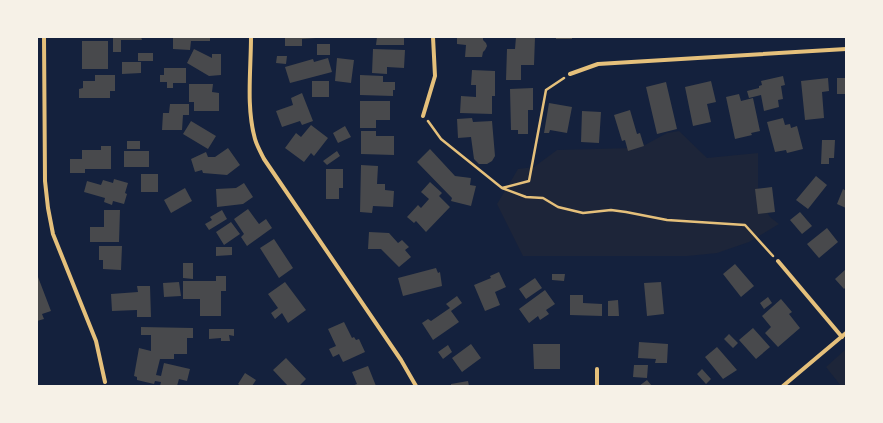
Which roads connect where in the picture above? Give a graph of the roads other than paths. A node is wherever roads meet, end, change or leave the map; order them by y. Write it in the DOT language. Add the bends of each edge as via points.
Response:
graph roads {
  1 [pos="44,37"];
  2 [pos="251,37"];
  3 [pos="433,37"];
  4 [pos="846,49"];
  5 [pos="570,74"];
  6 [pos="423,116"];
  7 [pos="778,261"];
  8 [pos="846,333"];
  9 [pos="842,337"];
  10 [pos="597,369"];
  11 [pos="105,382"];
  12 [pos="416,386"];
  13 [pos="597,386"];
  14 [pos="783,386"];
  1 -- 11 [label="street" via="45,180 53,234 96,341"];
  2 -- 12 [label="street" via="250,101 255,141 264,159 401,360"];
  3 -- 6 [label="street" via="435,76"];
  4 -- 5 [label="street" via="598,64"];
  7 -- 9 [label="street"];
  8 -- 9 [label="street"];
  9 -- 14 [label="street"];
  10 -- 13 [label="street"];
}
